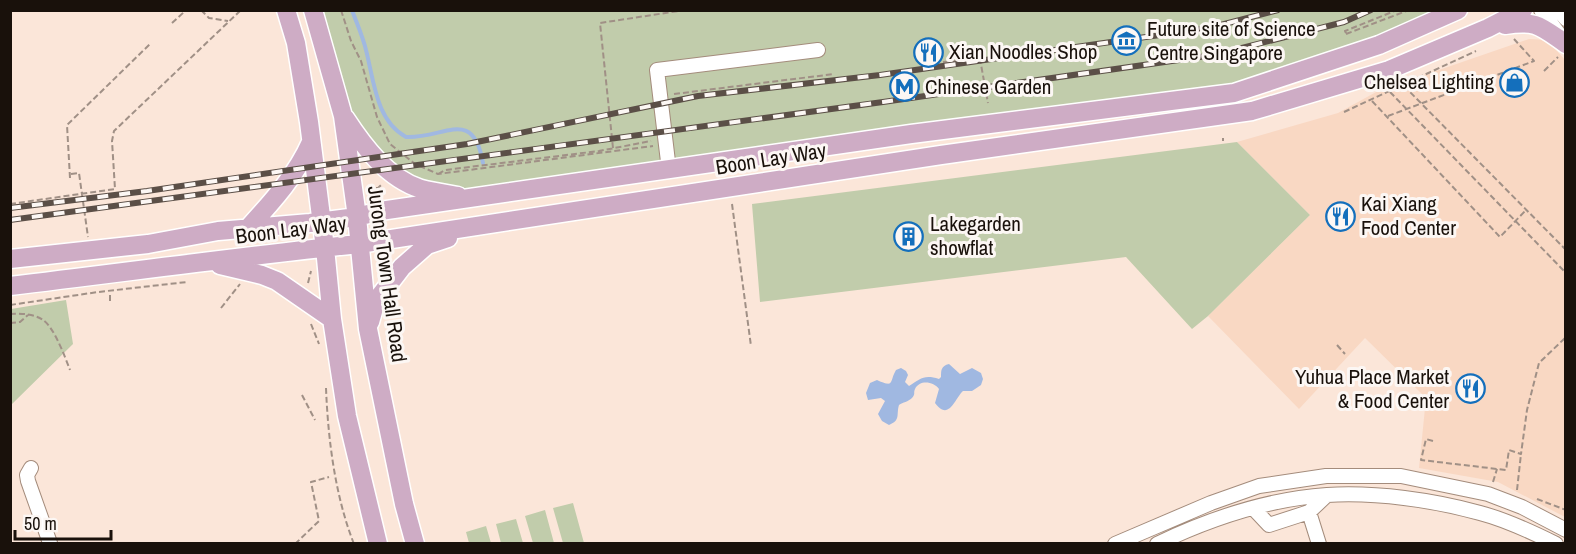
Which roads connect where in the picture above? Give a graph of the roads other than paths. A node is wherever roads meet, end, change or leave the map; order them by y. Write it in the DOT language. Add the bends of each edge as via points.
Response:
graph roads {
  1 [pos="286,10"];
  2 [pos="314,10"];
  3 [pos="1458,10"];
  4 [pos="1523,10"];
  5 [pos="1541,10"];
  6 [pos="1558,10"];
  7 [pos="1427,17"];
  8 [pos="1566,19"];
  9 [pos="1488,28"];
  10 [pos="1563,48"];
  11 [pos="818,50"];
  12 [pos="343,116"];
  13 [pos="312,141"];
  14 [pos="669,170"];
  15 [pos="475,199"];
  16 [pos="357,217"];
  17 [pos="322,221"];
  18 [pos="490,224"];
  19 [pos="249,227"];
  20 [pos="359,244"];
  21 [pos="325,248"];
  22 [pos="10,259"];
  23 [pos="210,263"];
  24 [pos="10,286"];
  25 [pos="332,319"];
  26 [pos="368,330"];
  27 [pos="31,468"];
  28 [pos="1327,495"];
  29 [pos="1253,508"];
  30 [pos="1309,512"];
  31 [pos="1566,530"];
  32 [pos="50,543"];
  33 [pos="378,543"];
  34 [pos="415,543"];
  35 [pos="1115,543"];
  36 [pos="1157,543"];
  37 [pos="1318,543"];
  38 [pos="1556,543"];
  1 -- 13 [label="main road" via="296,43"];
  2 -- 12 [label="main road, Jurong Town Hall Road"];
  3 -- 7 [label="main road, Boon Lay Way"];
  4 -- 9 [label="main road, Boon Lay Way"];
  5 -- 10 [label="street"];
  6 -- 8 [label="street"];
  7 -- 14 [label="main road, Boon Lay Way" via="1379,45 1234,93"];
  9 -- 10 [label="main road" via="1524,22 1537,24"];
  9 -- 18 [label="main road, Boon Lay Way" via="1389,70 1252,111"];
  11 -- 14 [label="street" via="657,70"];
  12 -- 15 [label="main road" via="376,160 405,182"];
  12 -- 16 [label="main road, Jurong Town Hall Road"];
  13 -- 17 [label="main road"];
  13 -- 19 [label="main road" via="302,161"];
  14 -- 15 [label="main road, Boon Lay Way"];
  15 -- 16 [label="main road, Boon Lay Way"];
  16 -- 17 [label="main road, Boon Lay Way"];
  16 -- 20 [label="main road, Jurong Town Hall Road"];
  17 -- 19 [label="main road, Boon Lay Way"];
  17 -- 21 [label="main road"];
  18 -- 20 [label="main road, Boon Lay Way"];
  18 -- 26 [label="main road" via="426,245 402,267 376,301"];
  19 -- 22 [label="main road, Boon Lay Way" via="148,244"];
  20 -- 21 [label="main road, Boon Lay Way"];
  20 -- 26 [label="main road, Jurong Town Hall Road"];
  21 -- 23 [label="main road, Boon Lay Way"];
  21 -- 25 [label="main road"];
  23 -- 24 [label="main road, Boon Lay Way"];
  23 -- 25 [label="main road" via="277,281"];
  25 -- 33 [label="main road" via="347,416"];
  26 -- 34 [label="main road, Jurong Town Hall Road"];
  27 -- 32 [label="street" via="28,481"];
  28 -- 29 [label="street"];
  28 -- 30 [label="street"];
  28 -- 38 [label="street" via="1392,497 1470,511"];
  29 -- 30 [label="street" via="1269,525"];
  29 -- 36 [label="street"];
  30 -- 37 [label="street"];
  31 -- 35 [label="street" via="1488,494 1401,476 1326,477 1259,486"];
}
